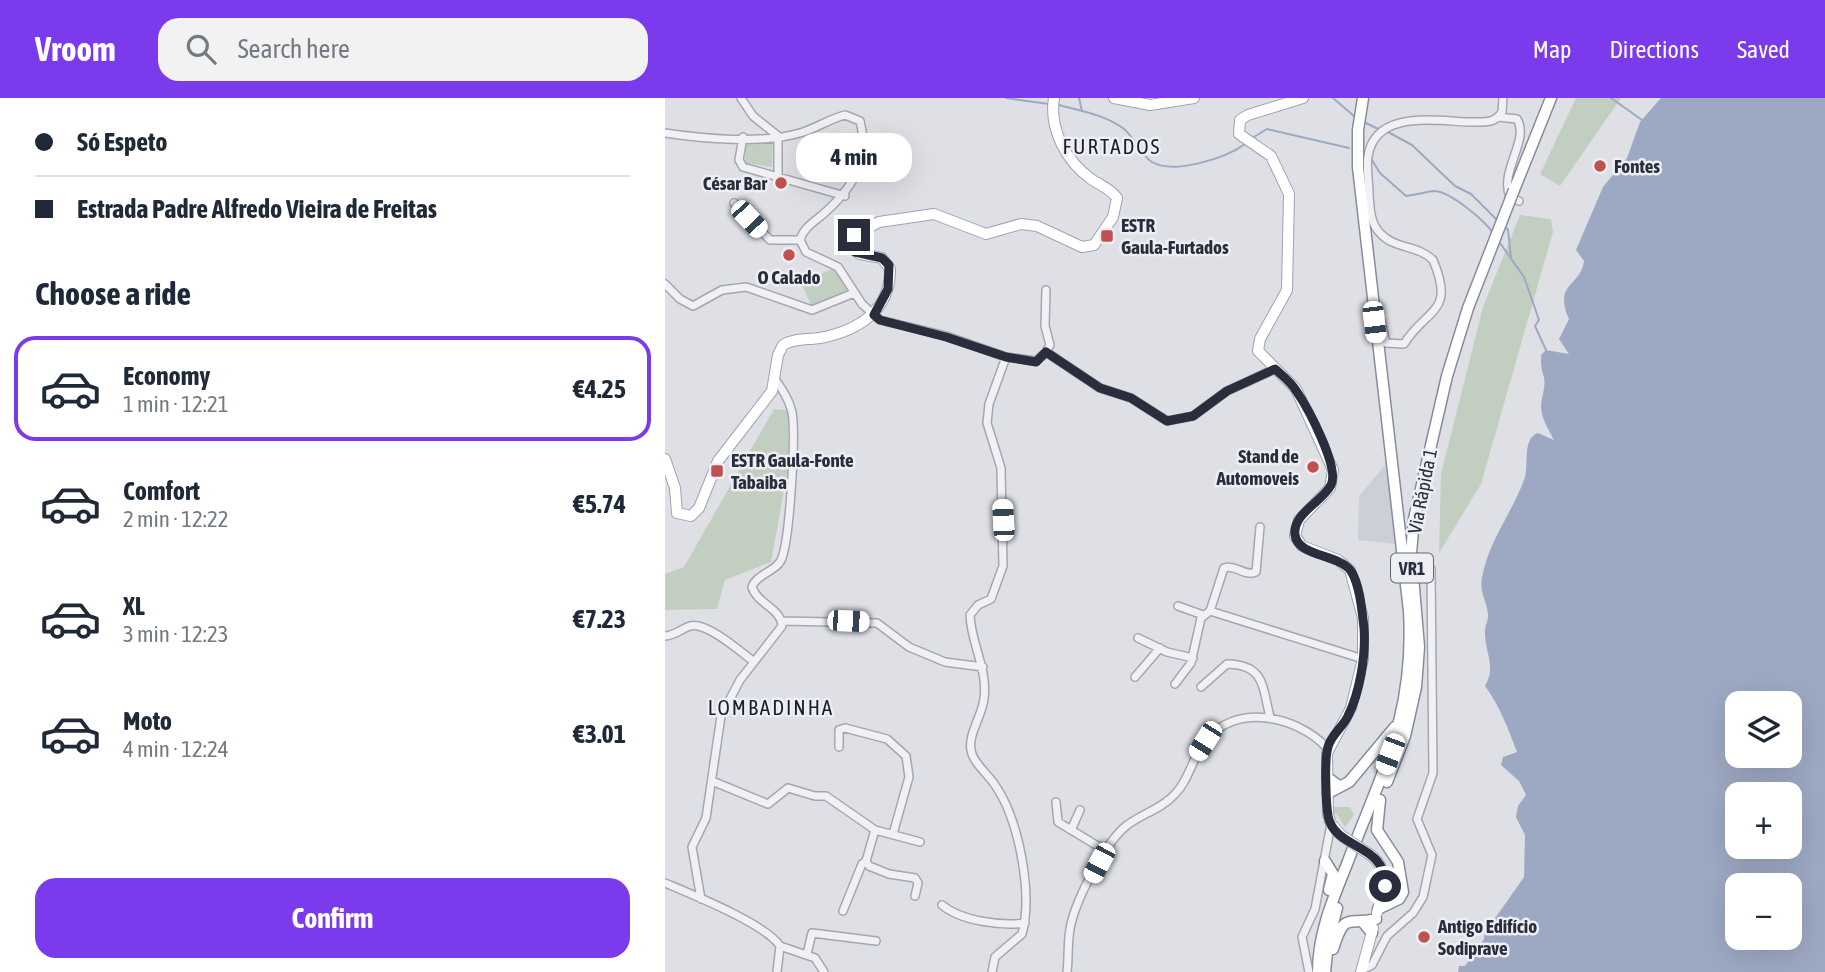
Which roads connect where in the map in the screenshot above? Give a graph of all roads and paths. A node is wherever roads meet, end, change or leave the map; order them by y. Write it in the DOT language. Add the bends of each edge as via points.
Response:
graph roads {
  1 [pos="741,98"];
  2 [pos="1114,98"];
  3 [pos="1194,98"];
  4 [pos="1303,98"];
  5 [pos="1363,98"];
  6 [pos="1503,98"];
  7 [pos="1551,98"];
  8 [pos="1054,101"];
  9 [pos="1499,117"];
  10 [pos="665,133"];
  11 [pos="778,136"];
  12 [pos="743,137"];
  13 [pos="778,175"];
  14 [pos="845,195"];
  15 [pos="1516,195"];
  16 [pos="734,202"];
  17 [pos="800,240"];
  18 [pos="665,284"];
  19 [pos="1046,289"];
  20 [pos="854,293"];
  21 [pos="874,315"];
  22 [pos="1381,321"];
  23 [pos="1046,352"];
  24 [pos="1006,357"];
  25 [pos="1275,369"];
  26 [pos="774,378"];
  27 [pos="768,396"];
  28 [pos="788,399"];
  29 [pos="665,459"];
  30 [pos="1260,527"];
  31 [pos="1431,569"];
  32 [pos="1178,606"];
  33 [pos="1207,613"];
  34 [pos="783,621"];
  35 [pos="665,636"];
  36 [pos="1138,638"];
  37 [pos="1160,648"];
  38 [pos="1193,658"];
  39 [pos="1363,659"];
  40 [pos="753,661"];
  41 [pos="983,667"];
  42 [pos="1135,677"];
  43 [pos="1175,684"];
  44 [pos="1201,687"];
  45 [pos="1403,713"];
  46 [pos="1270,717"];
  47 [pos="839,747"];
  48 [pos="1327,748"];
  49 [pos="1328,778"];
  50 [pos="712,782"];
  51 [pos="1339,786"];
  52 [pos="1328,793"];
  53 [pos="1380,800"];
  54 [pos="1056,802"];
  55 [pos="1080,810"];
  56 [pos="1331,824"];
  57 [pos="1072,828"];
  58 [pos="875,830"];
  59 [pos="893,834"];
  60 [pos="920,842"];
  61 [pos="1106,851"];
  62 [pos="866,861"];
  63 [pos="1327,869"];
  64 [pos="665,883"];
  65 [pos="915,896"];
  66 [pos="701,899"];
  67 [pos="1387,899"];
  68 [pos="942,905"];
  69 [pos="843,911"];
  70 [pos="1377,914"];
  71 [pos="1362,921"];
  72 [pos="1025,923"];
  73 [pos="1371,933"];
  74 [pos="876,941"];
  75 [pos="780,946"];
  76 [pos="807,954"];
  77 [pos="1322,970"];
  78 [pos="1362,971"];
  79 [pos="777,972"];
  80 [pos="824,972"];
  81 [pos="992,972"];
  82 [pos="1067,972"];
  83 [pos="1309,972"];
  1 -- 11 [label="street" via="753,116"];
  2 -- 3 [label="main road" via="1150,105"];
  4 -- 25 [label="main road" via="1248,115 1239,124 1243,139 1271,156 1288,190 1287,290 1258,344 1262,358"];
  5 -- 45 [label="highway, Via Rápida 1 / VR1" via="1358,167 1411,635"];
  6 -- 9 [label="street"];
  7 -- 15 [label="highway, Via Rápida 1 / VR1"];
  8 -- 21 [label="main road" via="1055,124 1067,155 1117,198 1113,217 1094,245 1083,247 1050,229 1029,224 986,234 933,215 879,222 865,227 850,244 855,252 882,258 889,265 888,289"];
  9 -- 15 [label="street" via="1520,124 1507,190 1510,197"];
  9 -- 22 [label="street" via="1489,122 1404,121 1389,126 1371,145 1367,163 1375,227 1387,239 1433,260 1440,293 1437,311 1404,344 1386,343"];
  10 -- 12 [label="street" via="706,139"];
  11 -- 12 [label="street"];
  11 -- 13 [label="street"];
  11 -- 14 [label="street" via="803,133 845,115 857,118 861,126 859,172"];
  12 -- 13 [label="street" via="740,164"];
  13 -- 14 [label="street"];
  14 -- 17 [label="street" via="805,229"];
  15 -- 53 [label="highway, Via Rápida 1 / VR1, bridge" via="1468,308 1436,424 1412,542 1419,647 1416,687 1405,736"];
  16 -- 17 [label="street" via="770,240"];
  17 -- 20 [label="street" via="806,252 838,267"];
  18 -- 20 [label="street" via="693,306 722,290 746,287 812,310"];
  19 -- 23 [label="street" via="1045,326 1050,345"];
  20 -- 21 [label="street"];
  21 -- 24 [label="street"];
  21 -- 26 [label="main road" via="841,332 783,345"];
  23 -- 24 [label="street" via="1036,362"];
  23 -- 25 [label="street" via="1100,388 1131,398 1167,421 1193,416 1227,391"];
  24 -- 41 [label="street" via="987,423 1001,468 1003,571 991,599 971,615"];
  25 -- 39 [label="main road" via="1296,389 1333,470 1330,488 1299,520 1295,536 1301,546 1338,560 1350,570 1363,618"];
  26 -- 27 [label="main road"];
  26 -- 28 [label="street"];
  27 -- 28 [label="street"];
  27 -- 29 [label="main road" via="718,461 698,511 691,516 677,513"];
  28 -- 34 [label="street" via="793,419 787,537 778,565 752,587"];
  30 -- 33 [label="street" via="1257,572 1224,568"];
  31 -- 78 [label="street" via="1433,773 1417,819 1432,864 1418,906 1387,936 1372,965"];
  32 -- 33 [label="street"];
  33 -- 38 [label="street"];
  33 -- 39 [label="street"];
  34 -- 40 [label="street"];
  34 -- 41 [label="street" via="877,623 909,647 945,662"];
  35 -- 40 [label="street" via="699,626"];
  36 -- 37 [label="street"];
  37 -- 38 [label="street"];
  37 -- 42 [label="street"];
  38 -- 43 [label="street"];
  39 -- 48 [label="main road" via="1349,714"];
  40 -- 50 [label="street" via="721,716"];
  41 -- 72 [label="street" via="984,697 971,747 1003,799 1023,861"];
  44 -- 46 [label="street" via="1227,664 1254,670"];
  45 -- 51 [label="highway" via="1386,742 1349,782"];
  45 -- 77 [label="highway, Via Rápida 1 / VR1" via="1329,911"];
  46 -- 48 [label="street" via="1298,728"];
  46 -- 61 [label="street" via="1241,719 1216,730 1175,794 1123,828"];
  47 -- 59 [label="street" via="839,730 845,729 887,739 906,756 909,777"];
  48 -- 49 [label="main road"];
  49 -- 51 [label="highway"];
  49 -- 52 [label="main road"];
  50 -- 58 [label="street" via="768,804 788,788 826,796"];
  50 -- 66 [label="street" via="706,818 692,847"];
  51 -- 52 [label="highway"];
  52 -- 56 [label="main road"];
  53 -- 67 [label="highway" via="1377,830 1395,857 1403,886 1401,898"];
  53 -- 77 [label="highway, Via Rápida 1 / VR1" via="1341,897"];
  54 -- 57 [label="street" via="1058,822"];
  55 -- 57 [label="street"];
  56 -- 63 [label="street"];
  56 -- 67 [label="main road, bridge" via="1373,856 1384,872"];
  57 -- 61 [label="street"];
  58 -- 59 [label="street"];
  58 -- 62 [label="street"];
  59 -- 60 [label="street"];
  61 -- 82 [label="street" via="1072,920"];
  62 -- 65 [label="street" via="875,869 917,880"];
  62 -- 69 [label="street"];
  63 -- 77 [label="highway" via="1318,924"];
  63 -- 83 [label="street" via="1314,915 1302,937"];
  64 -- 66 [label="street"];
  66 -- 75 [label="street" via="769,935"];
  67 -- 70 [label="highway"];
  68 -- 72 [label="street" via="959,918"];
  70 -- 71 [label="highway"];
  70 -- 73 [label="main road"];
  71 -- 73 [label="highway"];
  71 -- 77 [label="highway" via="1344,923"];
  72 -- 81 [label="street" via="1018,940 995,957"];
  73 -- 78 [label="main road"];
  74 -- 76 [label="street" via="812,933"];
  75 -- 76 [label="street"];
  75 -- 79 [label="street"];
  76 -- 80 [label="street" via="820,962"];
}
